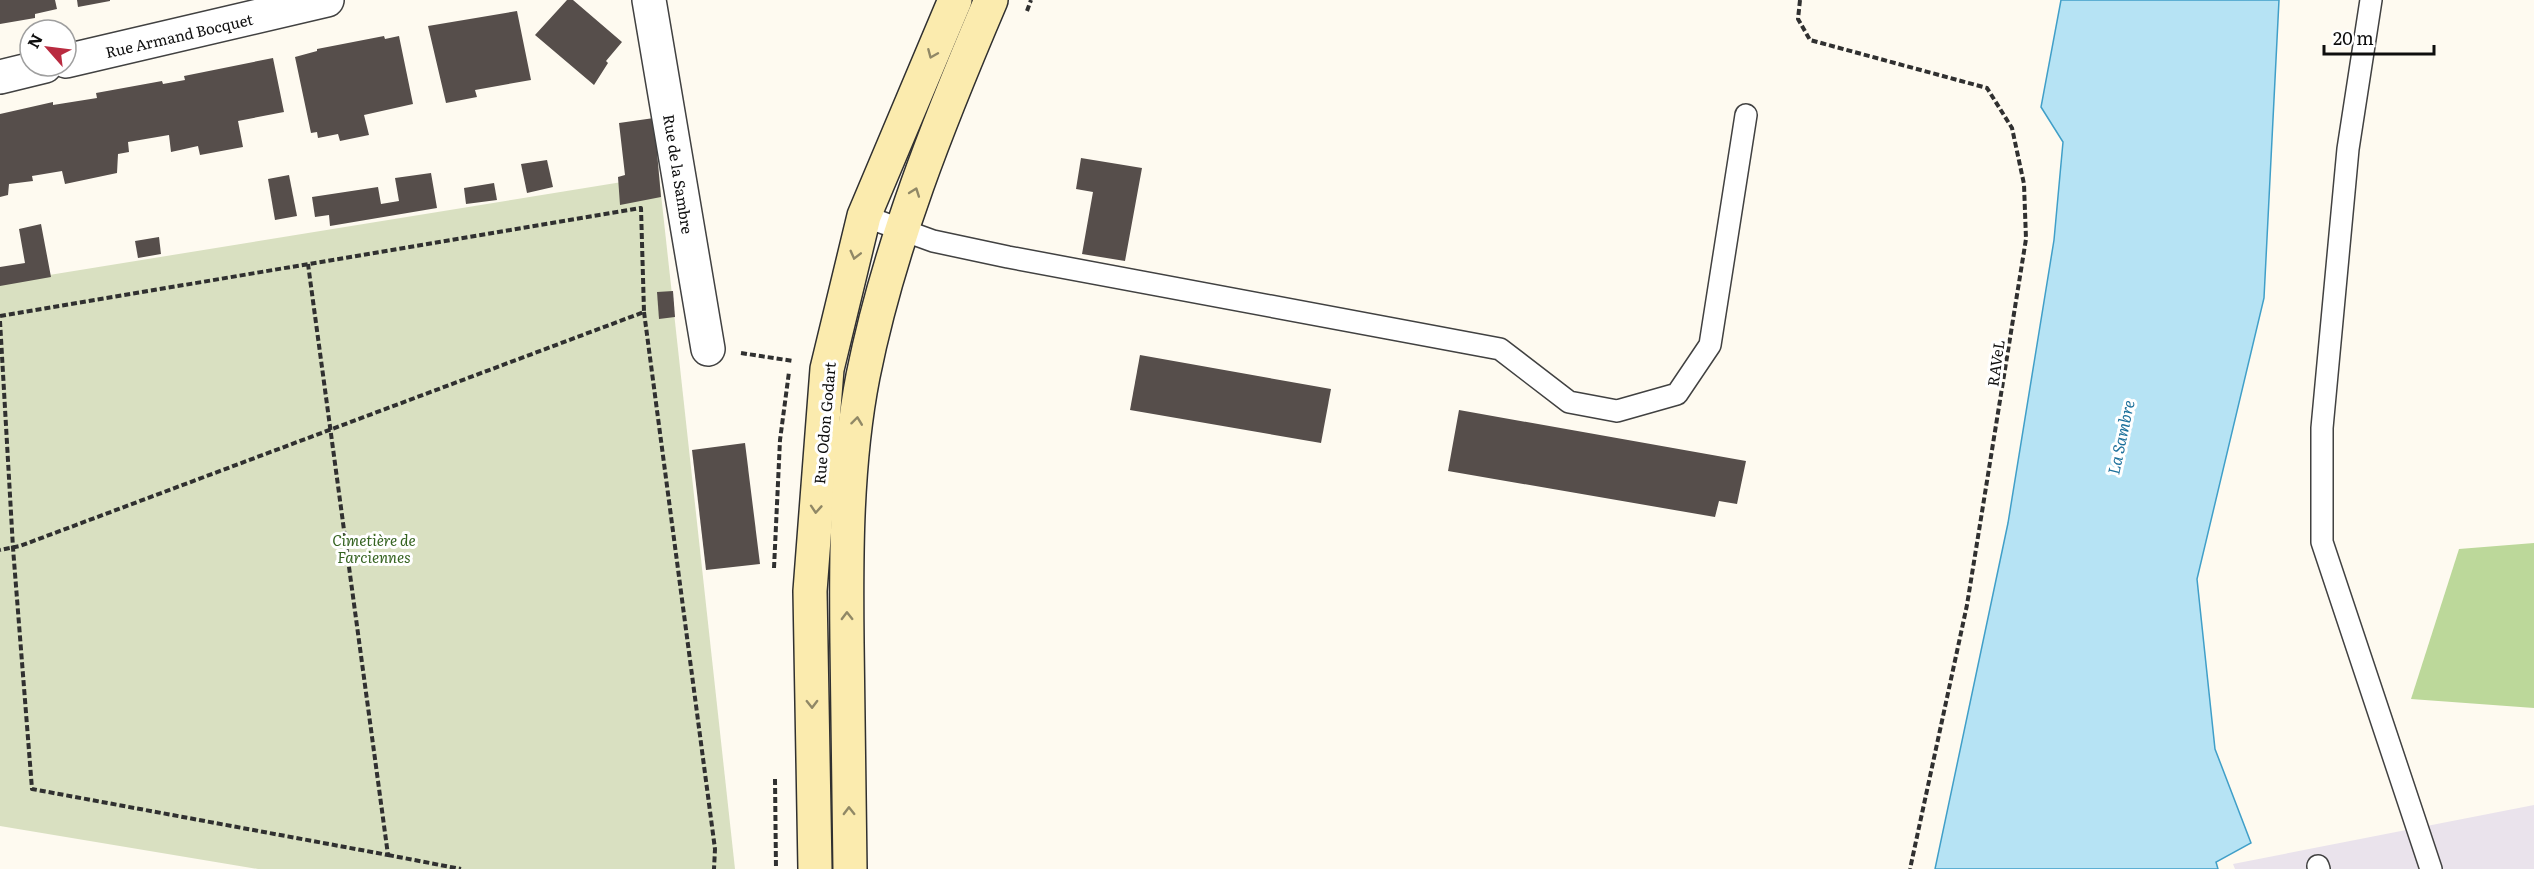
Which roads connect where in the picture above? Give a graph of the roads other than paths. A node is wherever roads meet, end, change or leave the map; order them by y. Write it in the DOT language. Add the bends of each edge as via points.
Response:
graph roads {
  1 [pos="327,0"];
  2 [pos="650,0"];
  3 [pos="955,0"];
  4 [pos="991,0"];
  5 [pos="2371,0"];
  6 [pos="78,58"];
  7 [pos="18,73"];
  8 [pos="0,77"];
  9 [pos="1746,115"];
  10 [pos="864,216"];
  11 [pos="901,229"];
  12 [pos="708,349"];
  13 [pos="815,869"];
  14 [pos="850,869"];
  15 [pos="2431,869"];
  1 -- 6 [label="street, Rue Armand Bocquet"];
  2 -- 12 [label="street, Rue de la Sambre"];
  3 -- 10 [label="main road, Rue Odon Godart, one-way"];
  11 -- 4 [label="main road, Rue Odon Godart, one-way" via="945,108"];
  5 -- 15 [label="lane" via="2348,149 2324,405 2322,542"];
  7 -- 8 [label="street"];
  9 -- 11 [label="lane" via="1710,345 1677,394 1617,411 1569,402 1500,349 1008,257"];
  10 -- 11 [label="lane"];
  10 -- 13 [label="main road, Rue Odon Godart, one-way" via="827,369 810,591"];
  14 -- 11 [label="main road, Rue Odon Godart, one-way" via="850,478 863,377"];
}
